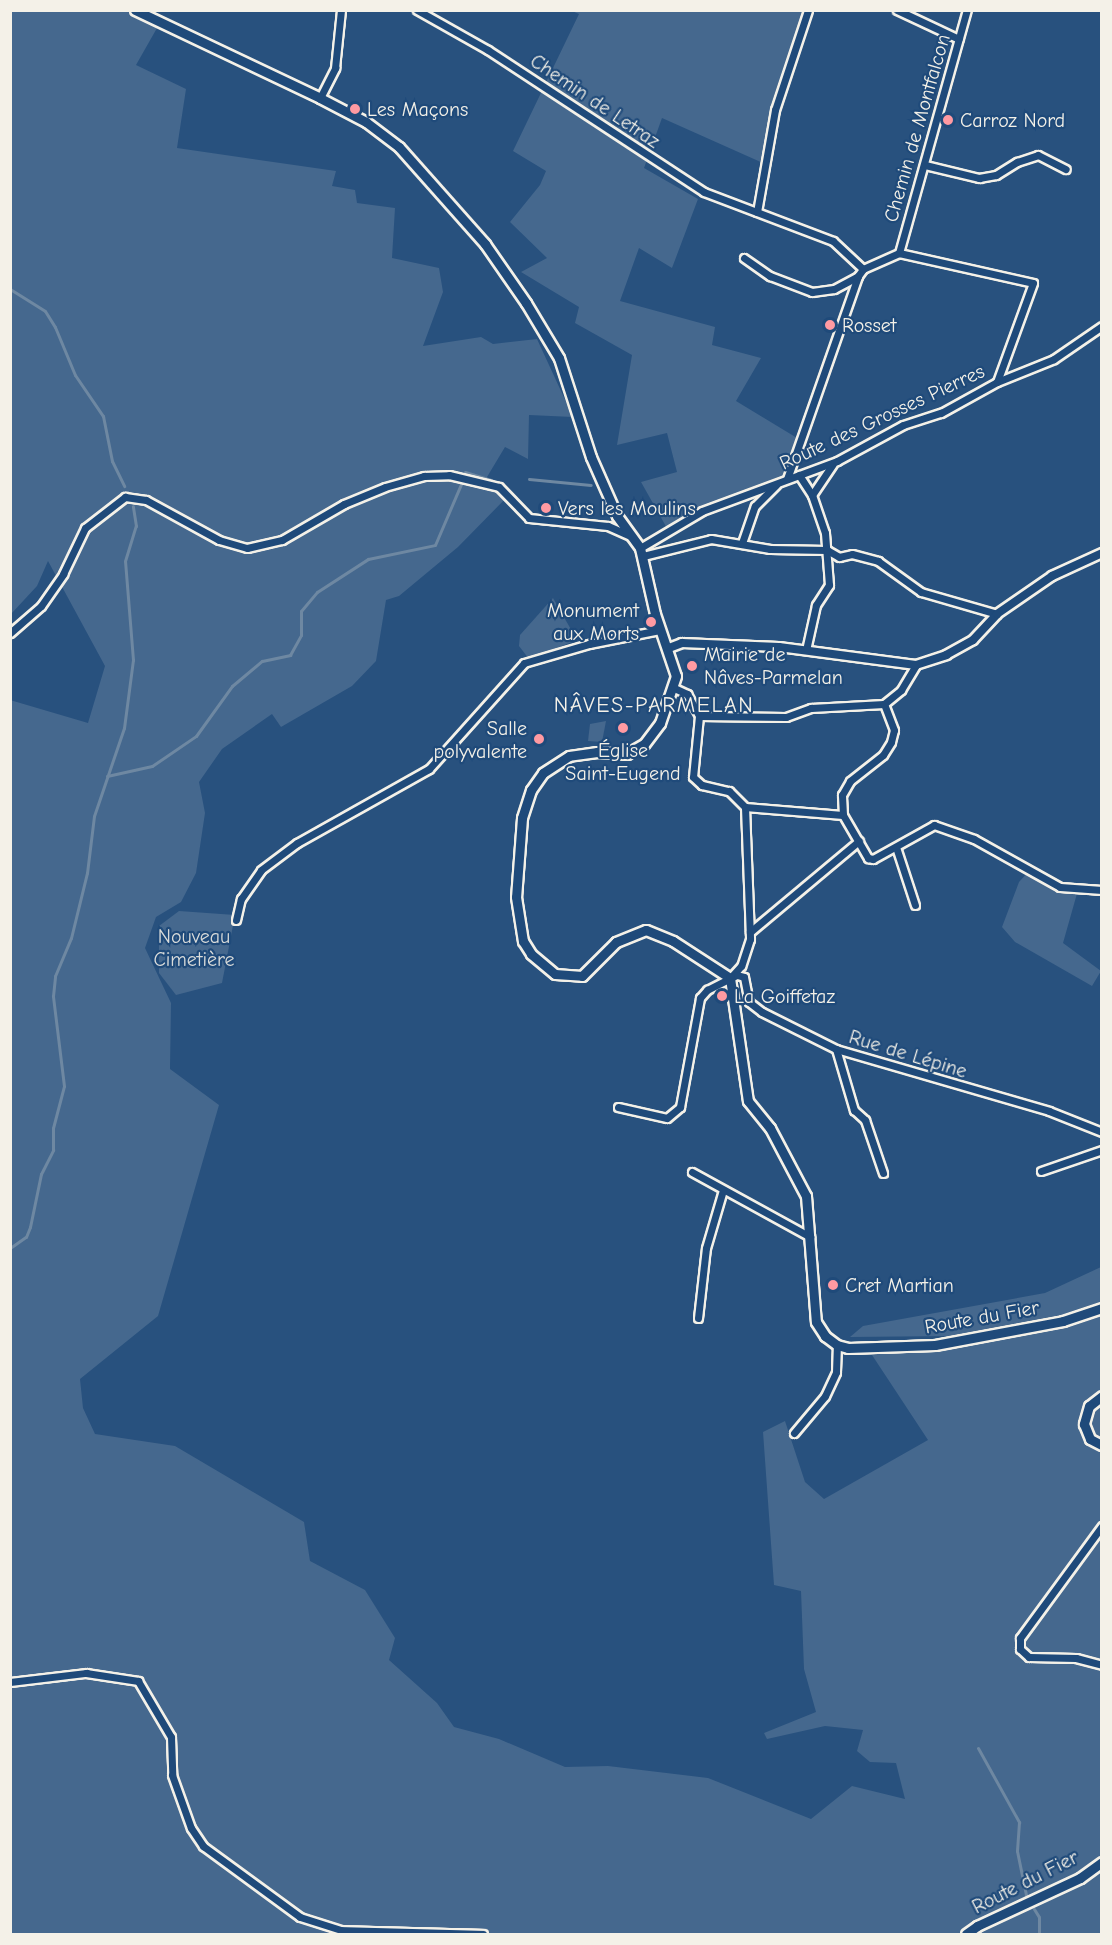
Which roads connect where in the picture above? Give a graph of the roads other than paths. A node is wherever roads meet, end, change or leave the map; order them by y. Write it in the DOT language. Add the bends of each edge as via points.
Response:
graph roads {
  1 [pos="135,10"];
  2 [pos="341,10"];
  3 [pos="417,10"];
  4 [pos="808,10"];
  5 [pos="897,10"];
  6 [pos="967,10"];
  7 [pos="959,39"];
  8 [pos="320,98"];
  9 [pos="925,165"];
  10 [pos="1066,169"];
  11 [pos="757,212"];
  12 [pos="898,253"];
  13 [pos="744,258"];
  14 [pos="861,272"];
  15 [pos="1101,326"];
  16 [pos="997,382"];
  17 [pos="837,460"];
  18 [pos="799,475"];
  19 [pos="787,479"];
  20 [pos="778,483"];
  21 [pos="812,495"];
  22 [pos="632,538"];
  23 [pos="742,543"];
  24 [pos="826,550"];
  25 [pos="642,552"];
  26 [pos="1101,553"];
  27 [pos="997,614"];
  28 [pos="660,630"];
  29 [pos="10,633"];
  30 [pos="669,648"];
  31 [pos="807,651"];
  32 [pos="916,665"];
  33 [pos="672,687"];
  34 [pos="884,704"];
  35 [pos="699,716"];
  36 [pos="745,807"];
  37 [pos="843,815"];
  38 [pos="859,841"];
  39 [pos="896,847"];
  40 [pos="1101,890"];
  41 [pos="915,905"];
  42 [pos="236,920"];
  43 [pos="750,932"];
  44 [pos="730,978"];
  45 [pos="836,1048"];
  46 [pos="618,1107"];
  47 [pos="1101,1132"];
  48 [pos="1101,1150"];
  49 [pos="1041,1171"];
  50 [pos="692,1172"];
  51 [pos="884,1173"];
  52 [pos="723,1190"];
  53 [pos="812,1239"];
  54 [pos="1101,1308"];
  55 [pos="698,1318"];
  56 [pos="837,1345"];
  57 [pos="1101,1396"];
  58 [pos="794,1433"];
  59 [pos="1101,1445"];
  60 [pos="1101,1526"];
  61 [pos="1101,1665"];
  62 [pos="10,1682"];
  63 [pos="1101,1862"];
  64 [pos="483,1935"];
  65 [pos="966,1935"];
  1 -- 8 [label="main road"];
  2 -- 8 [label="street" via="335,68"];
  3 -- 11 [label="street, Chemin de Letraz" via="488,50 696,187"];
  4 -- 11 [label="street" via="775,110"];
  5 -- 7 [label="street"];
  6 -- 7 [label="street, Chemin de Montfalcon"];
  7 -- 9 [label="street, Chemin de Montfalcon"];
  8 -- 22 [label="main road" via="385,134 498,261 559,358 591,457 617,516"];
  9 -- 10 [label="street" via="979,178 996,175 1038,155"];
  9 -- 12 [label="street, Chemin de Montfalcon"];
  11 -- 14 [label="street, Chemin de Letraz" via="833,241"];
  12 -- 14 [label="street"];
  12 -- 16 [label="street" via="1033,282"];
  13 -- 14 [label="street" via="776,279 812,292 834,289"];
  14 -- 19 [label="street"];
  15 -- 16 [label="street, Route des Grosses Pierres" via="1054,359"];
  16 -- 17 [label="street, Route des Grosses Pierres" via="941,413 903,425"];
  17 -- 18 [label="street, Route des Grosses Pierres"];
  17 -- 21 [label="street"];
  18 -- 19 [label="street, Route des Grosses Pierres"];
  18 -- 21 [label="street"];
  19 -- 20 [label="street, Route des Grosses Pierres"];
  20 -- 23 [label="street" via="755,506"];
  20 -- 25 [label="street, Route des Grosses Pierres" via="702,511"];
  21 -- 24 [label="street" via="825,533"];
  22 -- 25 [label="main road"];
  22 -- 29 [label="street" via="613,527 529,518 499,488 449,475 424,476 385,487 344,504 282,540 247,549 229,545 155,504 131,497 120,499 84,528 63,574 41,606"];
  23 -- 24 [label="street" via="786,550"];
  23 -- 25 [label="street" via="711,539"];
  24 -- 27 [label="street" via="839,557 852,554 878,561 921,592"];
  24 -- 31 [label="street" via="829,585 816,605"];
  25 -- 28 [label="main road"];
  26 -- 27 [label="street" via="1052,576"];
  27 -- 32 [label="street" via="973,640 946,656"];
  28 -- 30 [label="main road"];
  28 -- 42 [label="street" via="589,644 524,663 429,769 297,843 261,870 241,899"];
  30 -- 31 [label="street" via="682,643"];
  30 -- 33 [label="main road" via="676,669"];
  31 -- 32 [label="street"];
  32 -- 34 [label="street" via="901,690"];
  33 -- 35 [label="street" via="687,694"];
  33 -- 44 [label="main road" via="660,723 644,744 627,754 597,752 569,756 550,766 534,783 524,807 518,853 516,897 521,931 523,941 542,966 569,978 582,976 616,942 646,930 673,941"];
  34 -- 35 [label="street" via="811,708 786,717"];
  34 -- 37 [label="street" via="894,730 891,742 883,755 850,781 842,795"];
  35 -- 36 [label="street" via="693,777 702,785 729,791"];
  36 -- 37 [label="street"];
  36 -- 43 [label="street"];
  37 -- 38 [label="street"];
  38 -- 39 [label="street" via="870,859"];
  38 -- 43 [label="street"];
  39 -- 40 [label="street" via="934,825 974,839 1060,888"];
  39 -- 41 [label="street"];
  43 -- 44 [label="street" via="741,966"];
  44 -- 45 [label="street, Rue de Lépine" via="744,978 749,1002 772,1019"];
  44 -- 46 [label="street" via="707,990 695,1009 680,1107 667,1118"];
  44 -- 53 [label="main road" via="747,1101 770,1128 806,1196"];
  45 -- 47 [label="street, Rue de Lépine" via="1049,1111"];
  45 -- 51 [label="street" via="854,1110 865,1120"];
  48 -- 49 [label="street"];
  50 -- 52 [label="street"];
  52 -- 53 [label="street"];
  52 -- 55 [label="street" via="706,1248"];
  53 -- 56 [label="main road" via="814,1310 825,1336"];
  54 -- 56 [label="main road, Route du Fier" via="1064,1321 935,1345"];
  56 -- 58 [label="street" via="836,1372 825,1396"];
  57 -- 59 [label="main road" via="1089,1406 1084,1424 1090,1439"];
  60 -- 61 [label="street" via="1020,1638 1020,1649 1029,1657 1076,1658"];
  62 -- 64 [label="street" via="86,1673 138,1681 171,1737 172,1775 191,1828 203,1846 300,1917 341,1930"];
  63 -- 65 [label="main road, Route du Fier" via="1080,1878 977,1926"];
}
